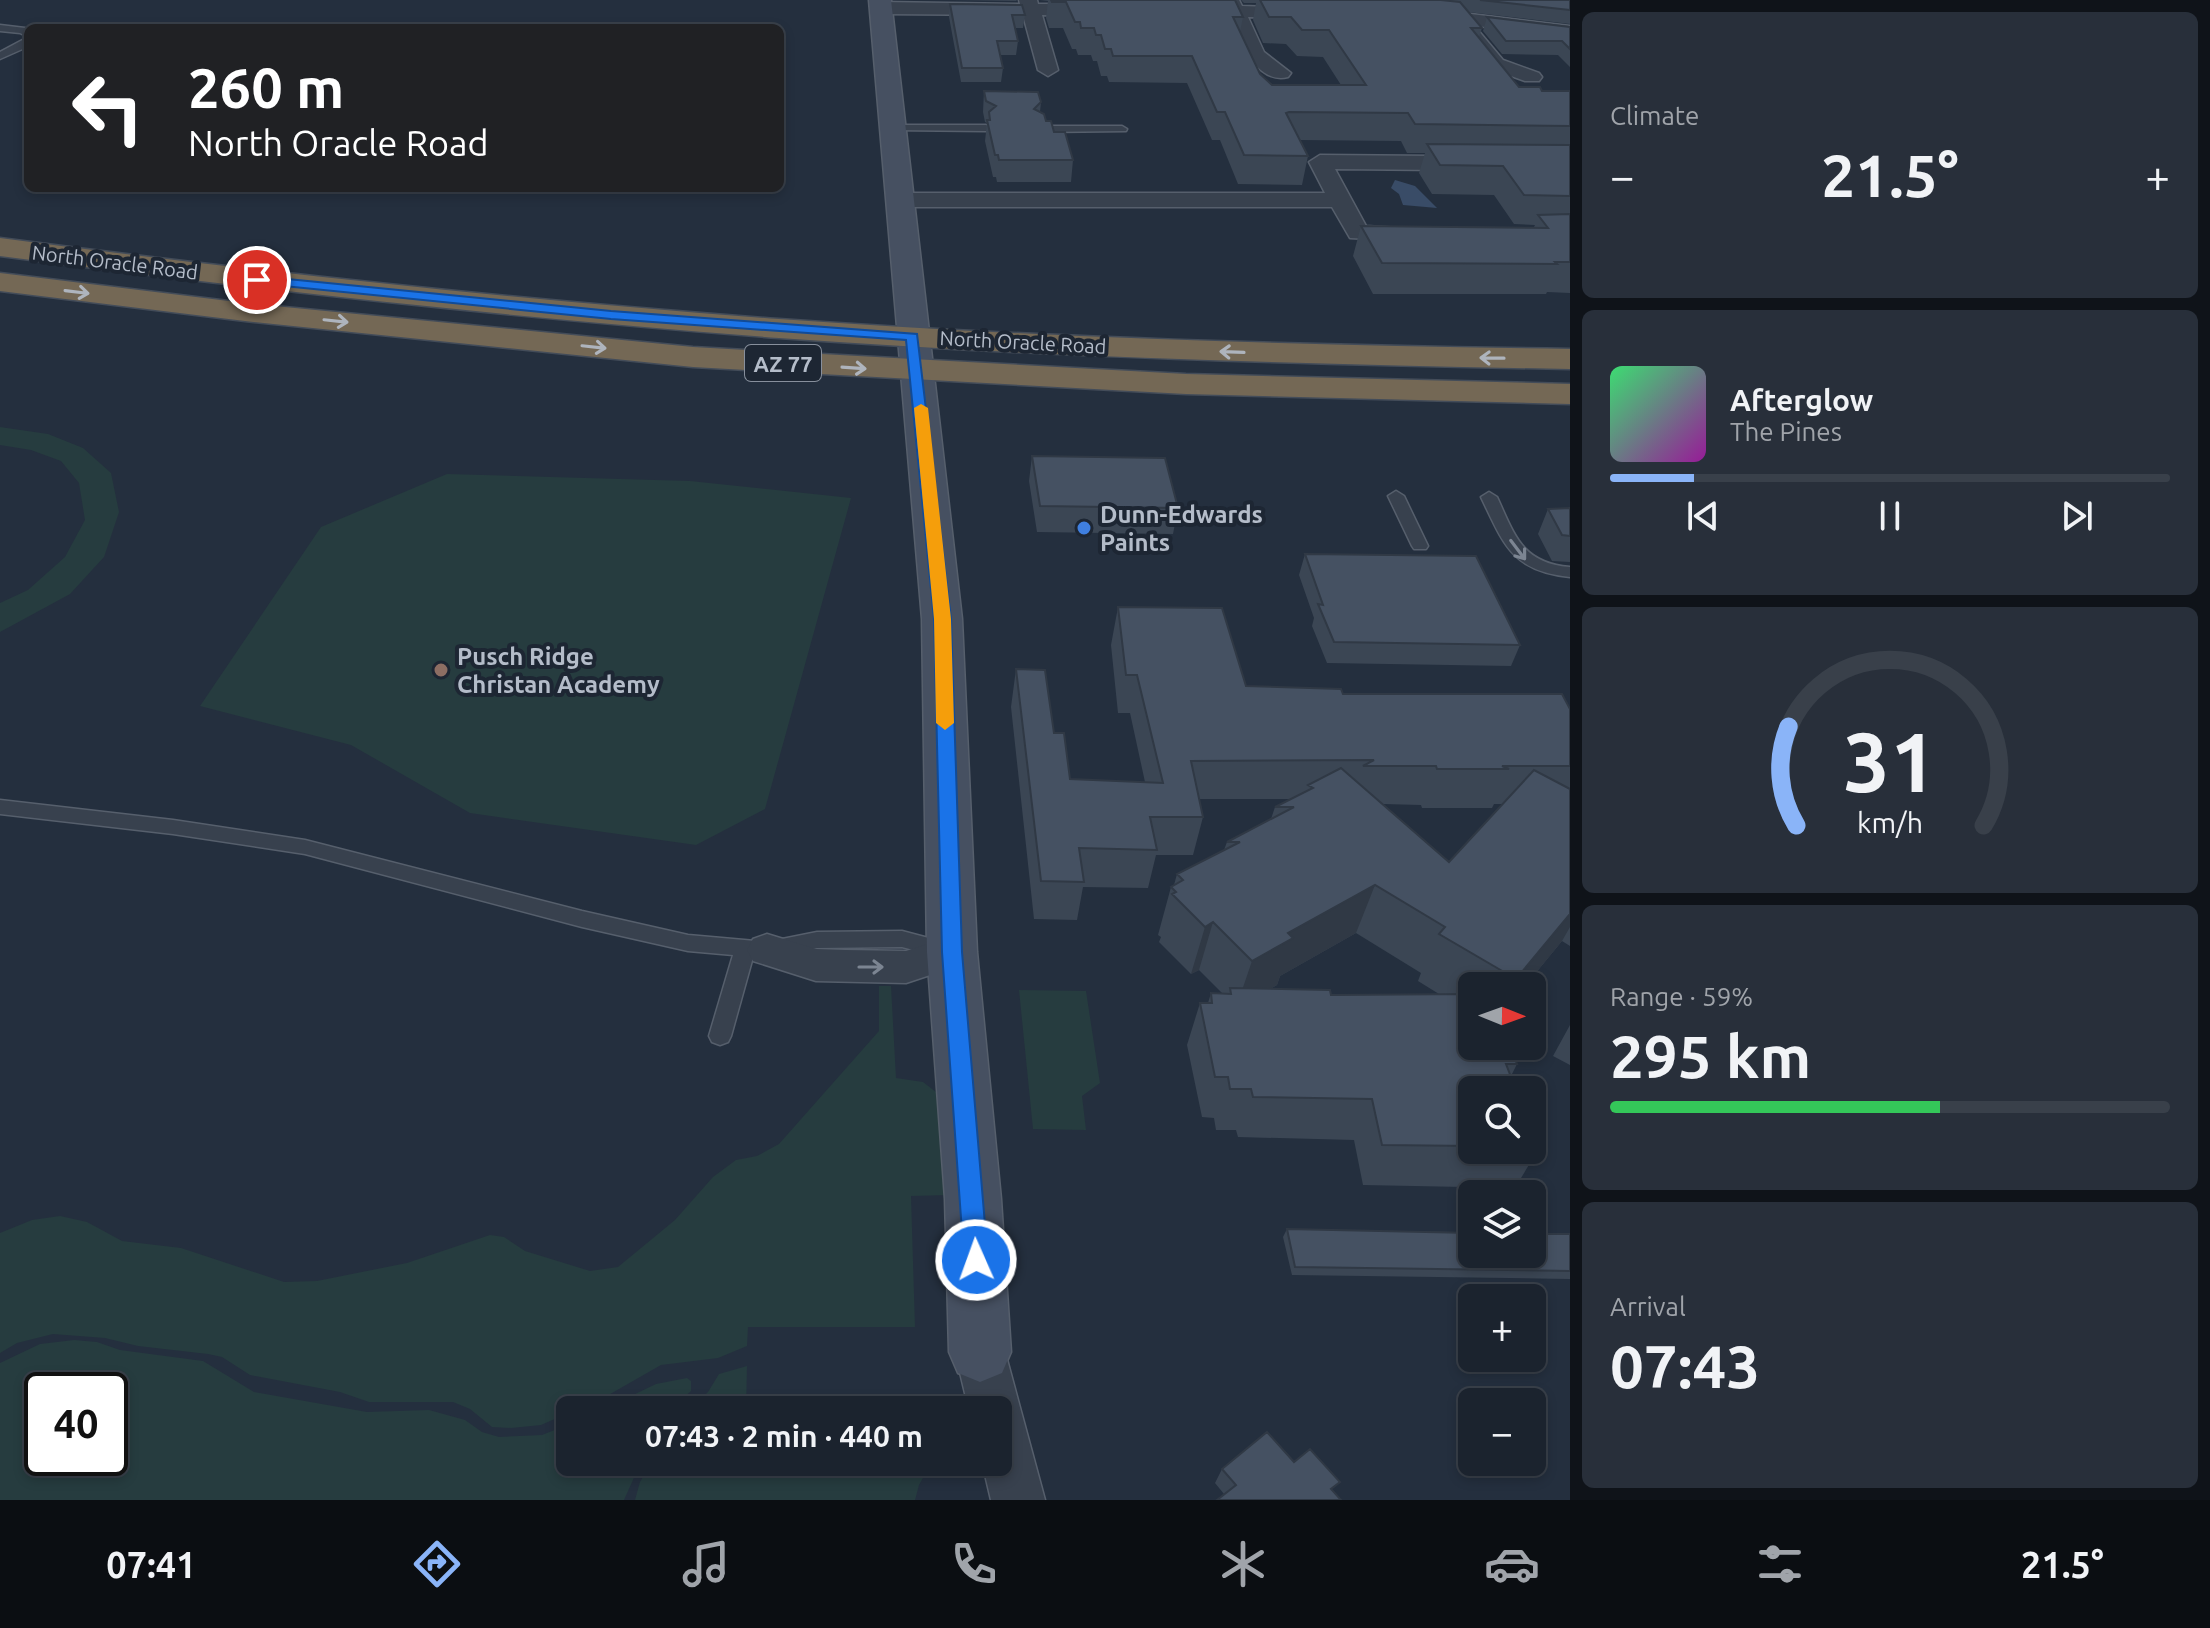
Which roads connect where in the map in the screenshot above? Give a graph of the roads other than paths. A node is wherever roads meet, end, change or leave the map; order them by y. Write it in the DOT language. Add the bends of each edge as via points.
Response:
graph roads {
  1 [pos="1445,0"];
  2 [pos="880,4"];
  3 [pos="1029,4"];
  4 [pos="1232,6"];
  5 [pos="1109,10"];
  6 [pos="1172,11"];
  7 [pos="1329,12"];
  8 [pos="1412,13"];
  9 [pos="1458,19"];
  10 [pos="0,28"];
  11 [pos="24,32"];
  12 [pos="1570,32"];
  13 [pos="24,45"];
  14 [pos="0,56"];
  15 [pos="1048,70"];
  16 [pos="1281,73"];
  17 [pos="1532,77"];
  18 [pos="891,127"];
  19 [pos="986,128"];
  20 [pos="1040,129"];
  21 [pos="1122,129"];
  22 [pos="1570,164"];
  23 [pos="902,200"];
  24 [pos="1340,200"];
  25 [pos="1433,234"];
  26 [pos="0,247"];
  27 [pos="0,282"];
  28 [pos="914,354"];
  29 [pos="1570,359"];
  30 [pos="1570,394"];
  31 [pos="1396,496"];
  32 [pos="1489,497"];
  33 [pos="1420,546"];
  34 [pos="1570,572"];
  35 [pos="0,807"];
  36 [pos="756,949"];
  37 [pos="952,952"];
  38 [pos="720,1036"];
  39 [pos="980,1352"];
  40 [pos="991,1396"];
  41 [pos="1012,1476"];
  42 [pos="1018,1500"];
  1 -- 9 [label="street"];
  2 -- 3 [label="street"];
  2 -- 18 [label="street"];
  3 -- 5 [label="street"];
  3 -- 15 [label="street"];
  4 -- 6 [label="street"];
  4 -- 7 [label="street"];
  4 -- 16 [label="street" via="1256,55"];
  8 -- 9 [label="street"];
  9 -- 12 [label="street"];
  9 -- 17 [label="street" via="1496,64"];
  10 -- 11 [label="lane"];
  13 -- 14 [label="lane"];
  18 -- 19 [label="lane"];
  18 -- 23 [label="street"];
  20 -- 21 [label="lane"];
  22 -- 24 [label="street" via="1320,162"];
  23 -- 24 [label="street"];
  23 -- 28 [label="street"];
  24 -- 25 [label="street" via="1358,233"];
  26 -- 28 [label="highway, North Oracle Road / AZ 77"];
  27 -- 28 [label="highway, North Oracle Road / AZ 77, one-way" via="662,354"];
  29 -- 28 [label="highway, North Oracle Road / AZ 77, one-way"];
  28 -- 30 [label="highway, North Oracle Road / AZ 77" via="1352,390"];
  28 -- 37 [label="street" via="942,619"];
  31 -- 33 [label="lane"];
  32 -- 34 [label="lane, one-way" via="1516,553 1549,572"];
  35 -- 36 [label="lane" via="305,847 657,937"];
  36 -- 37 [label="street" via="816,965 906,967"];
  36 -- 38 [label="lane"];
  37 -- 39 [label="street"];
  39 -- 40 [label="street"];
  41 -- 42 [label="street"];
}
